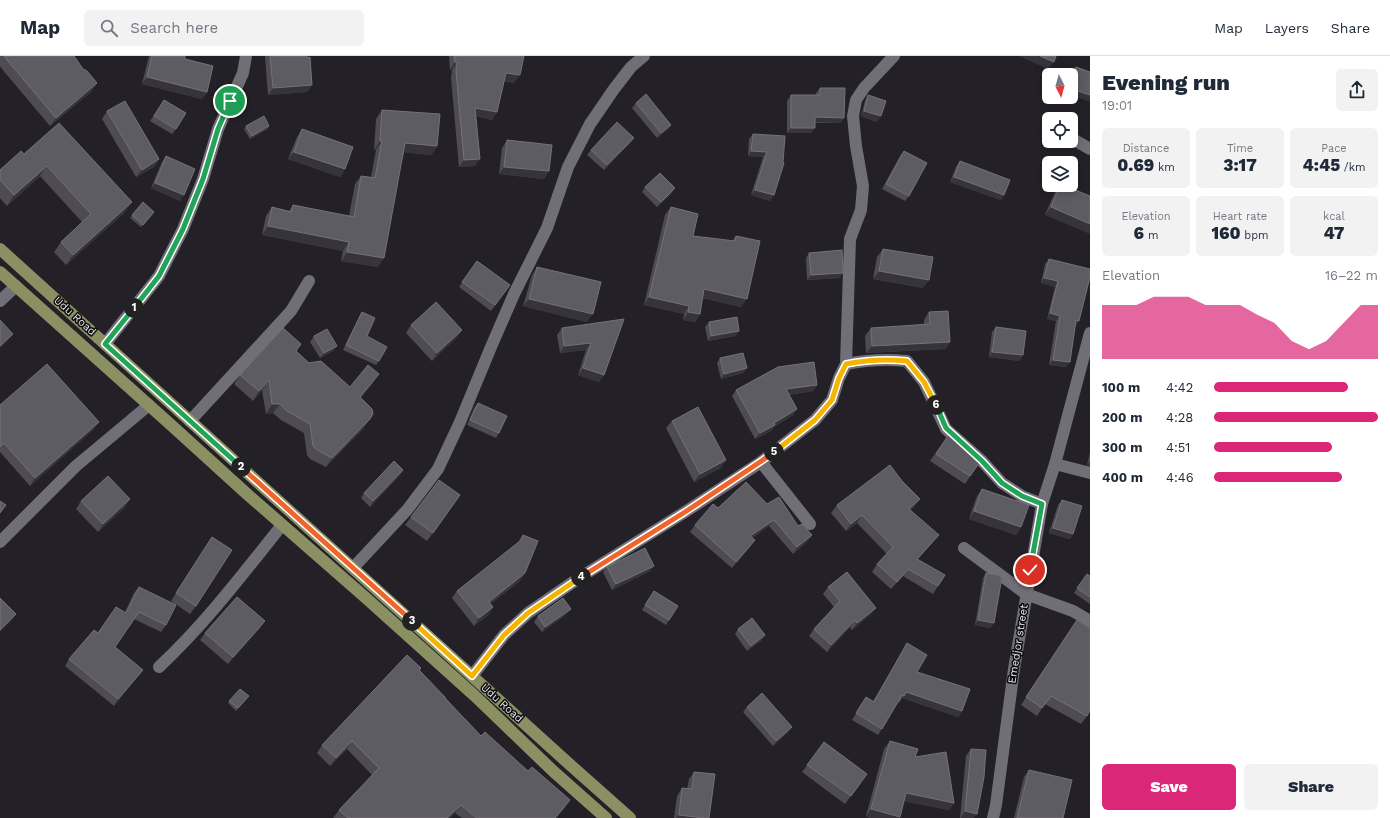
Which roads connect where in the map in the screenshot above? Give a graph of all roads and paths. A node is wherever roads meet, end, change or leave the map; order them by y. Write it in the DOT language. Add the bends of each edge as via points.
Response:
graph roads {
  1 [pos="246,56"];
  2 [pos="644,56"];
  3 [pos="894,56"];
  4 [pos="1078,142"];
  5 [pos="1090,149"];
  6 [pos="0,249"];
  7 [pos="0,272"];
  8 [pos="310,281"];
  9 [pos="16,286"];
  10 [pos="0,301"];
  11 [pos="1090,333"];
  12 [pos="105,344"];
  13 [pos="846,364"];
  14 [pos="149,405"];
  15 [pos="190,421"];
  16 [pos="760,462"];
  17 [pos="1055,464"];
  18 [pos="1090,474"];
  19 [pos="1042,504"];
  20 [pos="810,524"];
  21 [pos="282,525"];
  22 [pos="0,542"];
  23 [pos="964,548"];
  24 [pos="353,568"];
  25 [pos="1026,594"];
  26 [pos="1090,621"];
  27 [pos="159,667"];
  28 [pos="472,676"];
  29 [pos="606,818"];
  30 [pos="630,818"];
  31 [pos="993,818"];
  1 -- 12 [label="street" via="243,73 218,129 203,179 183,229 159,276"];
  2 -- 24 [label="street" via="631,67 590,124 568,167 547,228 490,347 438,469 407,510"];
  3 -- 13 [label="street" via="864,88 856,100 853,116 863,186 861,210 850,239"];
  4 -- 5 [label="street"];
  6 -- 12 [label="main road, Udu Road"];
  7 -- 9 [label="main road, Udu Road"];
  8 -- 15 [label="street" via="290,311"];
  9 -- 10 [label="street"];
  9 -- 14 [label="main road, Udu Road"];
  11 -- 17 [label="street, Emedjor street"];
  12 -- 15 [label="main road, Udu Road"];
  13 -- 16 [label="street" via="832,400 815,420"];
  13 -- 19 [label="street" via="865,361 907,361 924,382 946,428 1002,483 1022,496"];
  14 -- 21 [label="main road, Udu Road"];
  14 -- 22 [label="street" via="76,466"];
  15 -- 24 [label="main road, Udu Road"];
  16 -- 20 [label="street"];
  16 -- 28 [label="street" via="528,613 504,635"];
  17 -- 18 [label="street"];
  17 -- 19 [label="street, Emedjor street"];
  19 -- 25 [label="street, Emedjor street"];
  21 -- 27 [label="street" via="232,588 185,642"];
  21 -- 29 [label="main road, Udu Road" via="378,608"];
  23 -- 25 [label="street"];
  24 -- 28 [label="main road, Udu Road"];
  25 -- 26 [label="street" via="1074,611"];
  25 -- 31 [label="street, Emedjor street"];
  28 -- 30 [label="main road, Udu Road"];
}
